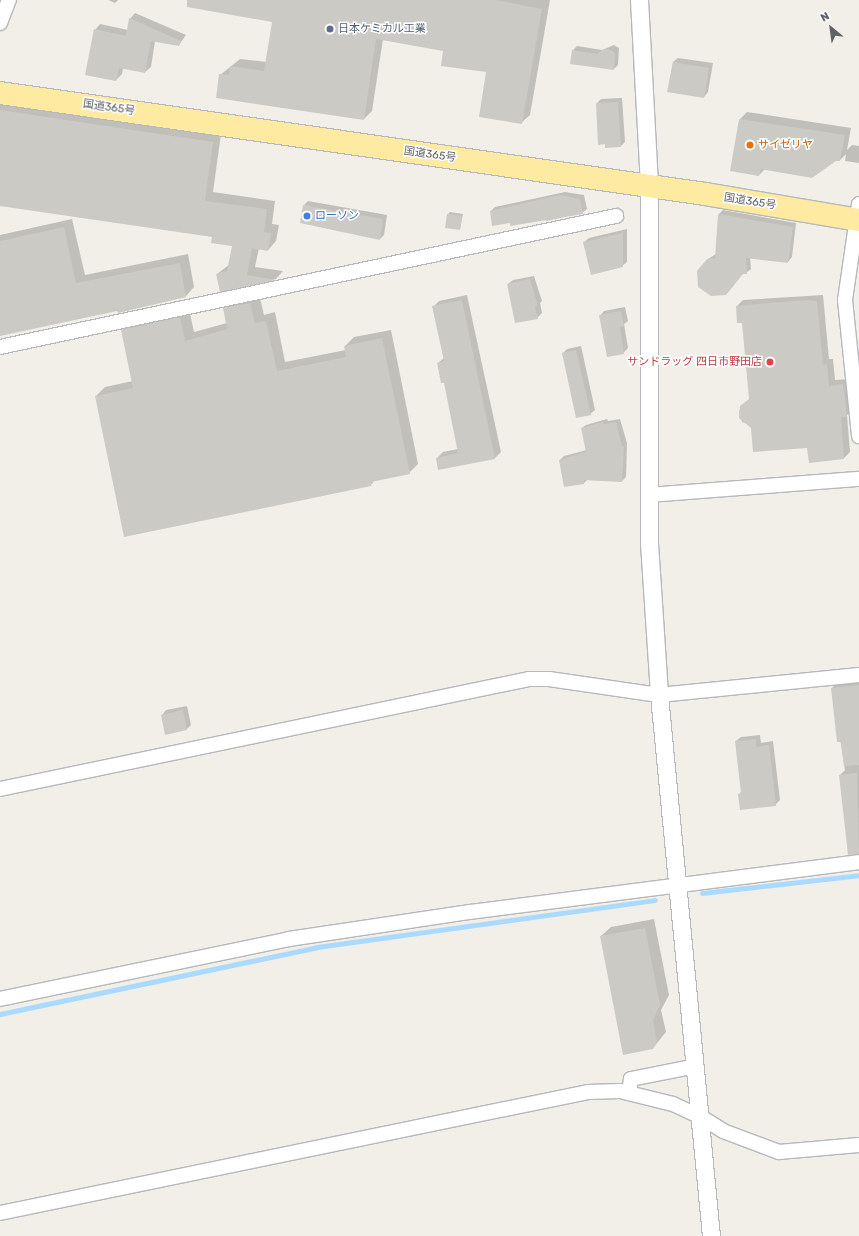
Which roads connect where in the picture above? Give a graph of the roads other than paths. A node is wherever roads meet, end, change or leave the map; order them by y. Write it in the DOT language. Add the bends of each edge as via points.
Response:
graph roads {
  1 [pos="9,0"];
  2 [pos="639,0"];
  3 [pos="0,23"];
  4 [pos="0,93"];
  5 [pos="649,186"];
  6 [pos="858,214"];
  7 [pos="616,216"];
  8 [pos="0,347"];
  9 [pos="859,436"];
  10 [pos="859,479"];
  11 [pos="649,495"];
  12 [pos="859,675"];
  13 [pos="659,695"];
  14 [pos="0,789"];
  15 [pos="859,862"];
  16 [pos="678,885"];
  17 [pos="0,999"];
  18 [pos="696,1066"];
  19 [pos="629,1093"];
  20 [pos="701,1116"];
  21 [pos="859,1145"];
  22 [pos="0,1213"];
  23 [pos="711,1236"];
  1 -- 3 [label="street"];
  2 -- 5 [label="street"];
  4 -- 5 [label="highway, 国道365号"];
  5 -- 6 [label="highway, 国道365号"];
  5 -- 11 [label="street"];
  6 -- 9 [label="street" via="845,300"];
  7 -- 8 [label="street"];
  10 -- 11 [label="street"];
  11 -- 13 [label="street" via="649,543"];
  12 -- 13 [label="street"];
  13 -- 14 [label="street" via="549,679 529,679"];
  13 -- 16 [label="street"];
  15 -- 16 [label="street"];
  16 -- 17 [label="street" via="289,939"];
  16 -- 18 [label="street"];
  18 -- 19 [label="street" via="631,1079"];
  18 -- 20 [label="street"];
  19 -- 20 [label="street" via="673,1104"];
  19 -- 22 [label="street" via="588,1092"];
  20 -- 21 [label="street" via="723,1131 779,1152"];
  20 -- 23 [label="street"];
}
